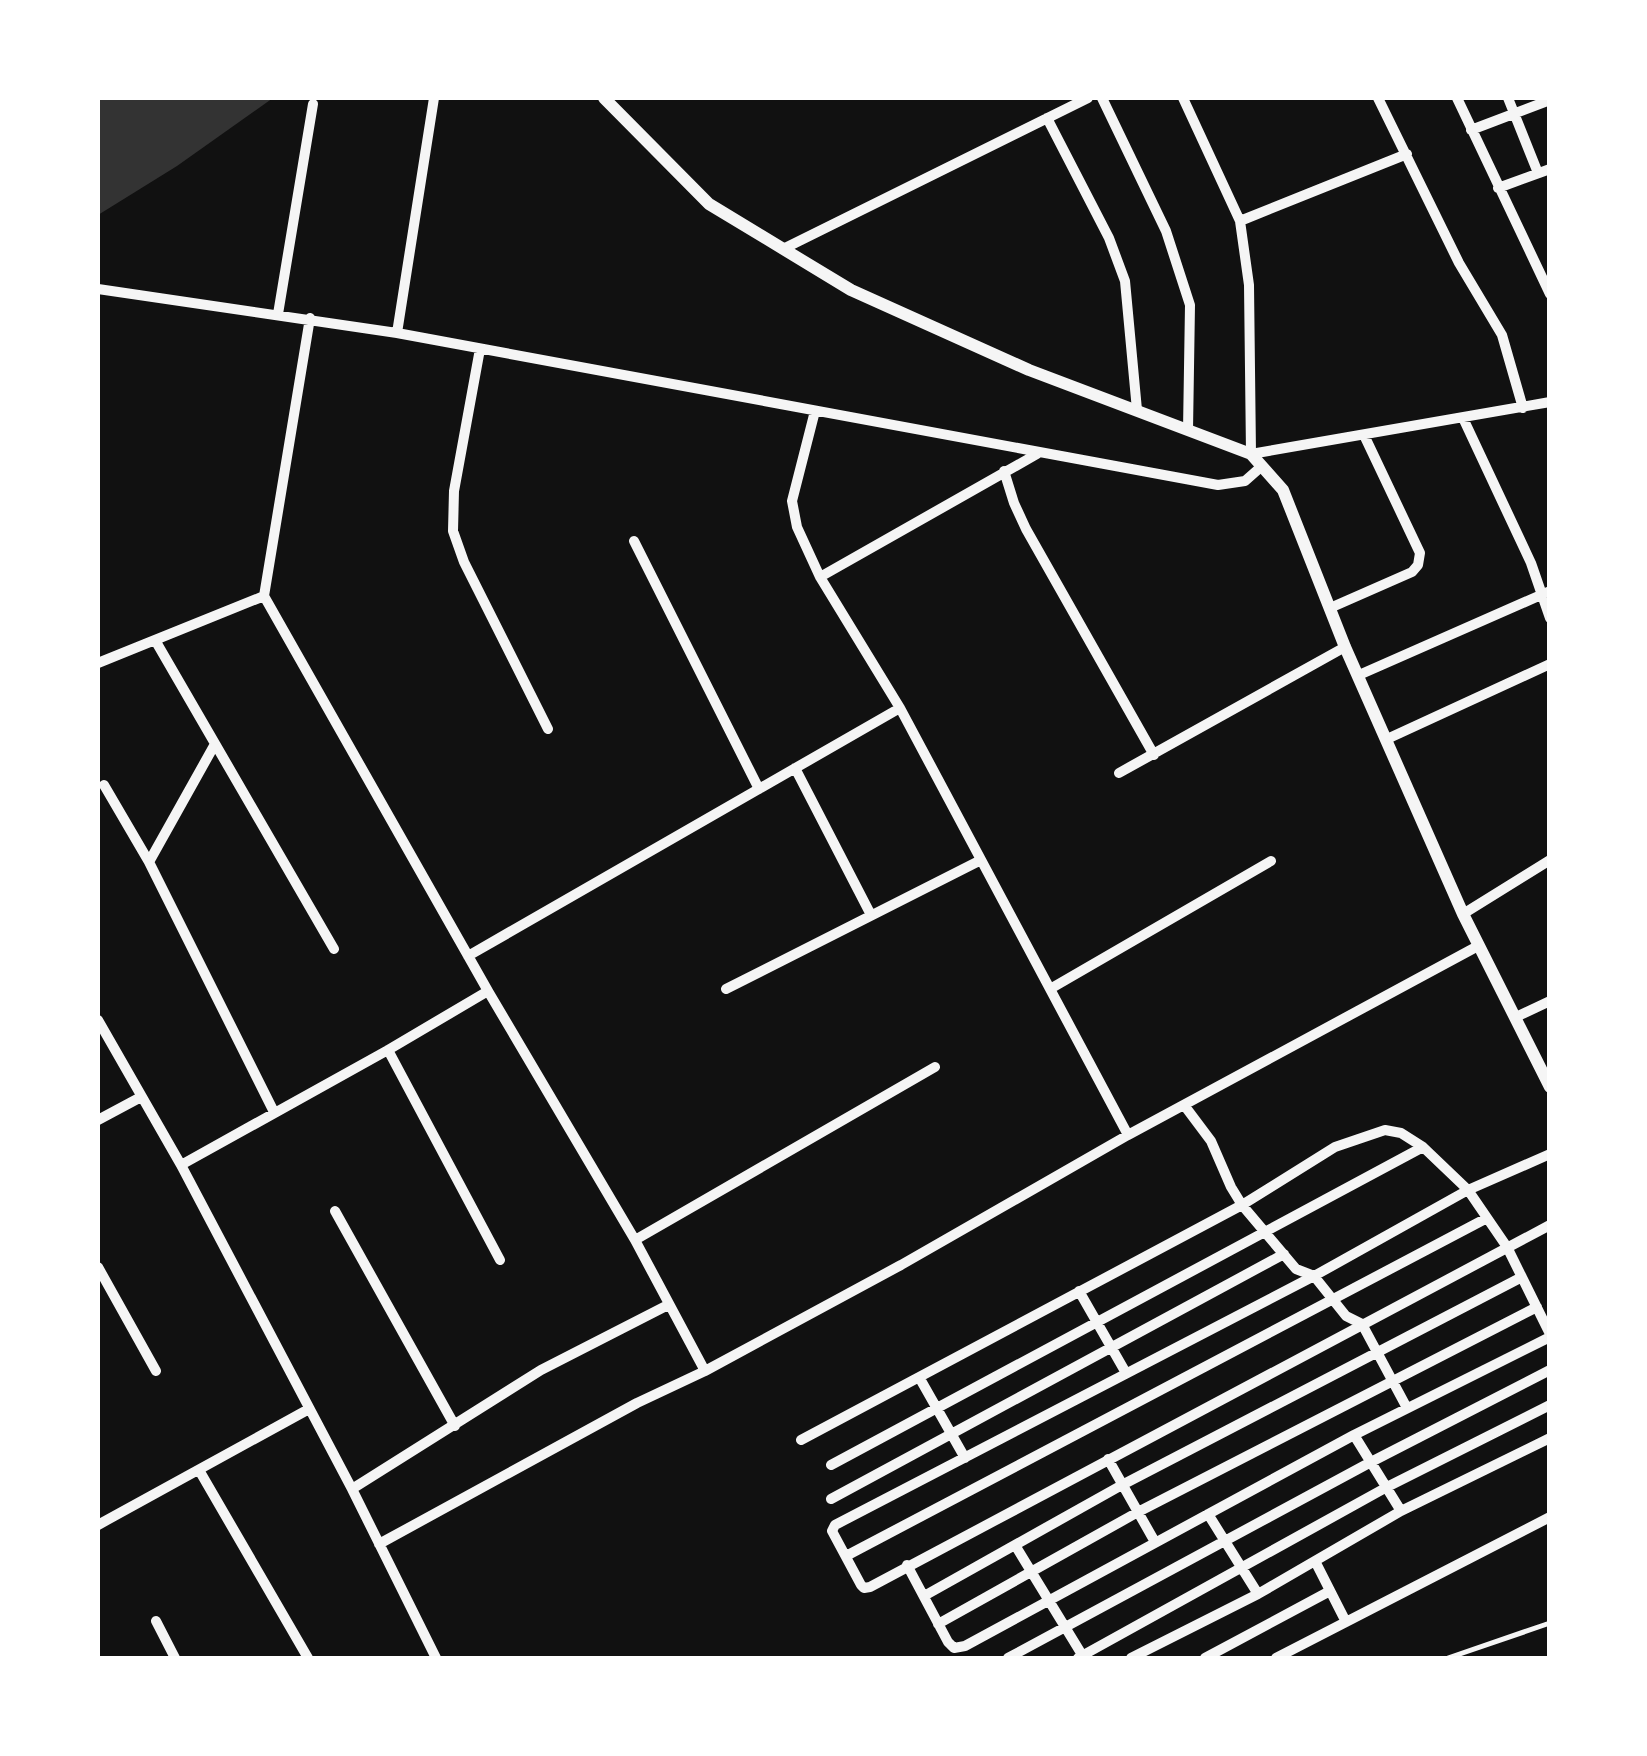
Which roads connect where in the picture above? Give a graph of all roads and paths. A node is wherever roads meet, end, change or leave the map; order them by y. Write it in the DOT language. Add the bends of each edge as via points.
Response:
graph roads {
  1 [pos="434,98"];
  2 [pos="604,98"];
  3 [pos="1088,98"];
  4 [pos="1102,98"];
  5 [pos="1183,98"];
  6 [pos="1378,98"];
  7 [pos="1457,98"];
  8 [pos="1508,98"];
  9 [pos="1550,100"];
  10 [pos="313,104"];
  11 [pos="1514,114"];
  12 [pos="1047,118"];
  13 [pos="1471,130"];
  14 [pos="1407,154"];
  15 [pos="1544,171"];
  16 [pos="1498,188"];
  17 [pos="1240,220"];
  18 [pos="783,249"];
  19 [pos="98,289"];
  20 [pos="1550,294"];
  21 [pos="278,314"];
  22 [pos="310,318"];
  23 [pos="397,333"];
  24 [pos="480,349"];
  25 [pos="1550,402"];
  26 [pos="1524,408"];
  27 [pos="1137,410"];
  28 [pos="814,411"];
  29 [pos="1463,418"];
  30 [pos="1188,430"];
  31 [pos="1364,435"];
  32 [pos="1038,453"];
  33 [pos="1251,454"];
  34 [pos="1262,466"];
  35 [pos="1004,471"];
  36 [pos="634,541"];
  37 [pos="820,577"];
  38 [pos="1546,593"];
  39 [pos="264,596"];
  40 [pos="1330,608"];
  41 [pos="1550,618"];
  42 [pos="155,640"];
  43 [pos="1346,646"];
  44 [pos="98,663"];
  45 [pos="1550,664"];
  46 [pos="1359,675"];
  47 [pos="900,708"];
  48 [pos="548,729"];
  49 [pos="1387,738"];
  50 [pos="216,744"];
  51 [pos="1154,755"];
  52 [pos="795,768"];
  53 [pos="1119,773"];
  54 [pos="104,786"];
  55 [pos="759,789"];
  56 [pos="981,860"];
  57 [pos="1550,860"];
  58 [pos="1271,861"];
  59 [pos="149,862"];
  60 [pos="1464,914"];
  61 [pos="872,915"];
  62 [pos="1478,946"];
  63 [pos="334,948"];
  64 [pos="468,956"];
  65 [pos="726,989"];
  66 [pos="1050,990"];
  67 [pos="488,991"];
  68 [pos="1550,1001"];
  69 [pos="1516,1017"];
  70 [pos="98,1020"];
  71 [pos="388,1050"];
  72 [pos="935,1067"];
  73 [pos="1550,1088"];
  74 [pos="140,1096"];
  75 [pos="1184,1105"];
  76 [pos="274,1112"];
  77 [pos="98,1120"];
  78 [pos="1128,1135"];
  79 [pos="1423,1147"];
  80 [pos="1550,1154"];
  81 [pos="181,1165"];
  82 [pos="1468,1190"];
  83 [pos="1242,1205"];
  84 [pos="335,1212"];
  85 [pos="1487,1218"];
  86 [pos="1550,1225"];
  87 [pos="1265,1232"];
  88 [pos="635,1240"];
  89 [pos="1508,1247"];
  90 [pos="1284,1254"];
  91 [pos="500,1260"];
  92 [pos="98,1266"];
  93 [pos="1314,1276"];
  94 [pos="1522,1277"];
  95 [pos="1080,1292"];
  96 [pos="1334,1298"];
  97 [pos="668,1305"];
  98 [pos="1537,1307"];
  99 [pos="1096,1320"];
  100 [pos="1362,1324"];
  101 [pos="1550,1335"];
  102 [pos="1111,1348"];
  103 [pos="1376,1350"];
  104 [pos="156,1370"];
  105 [pos="1550,1370"];
  106 [pos="705,1371"];
  107 [pos="1126,1373"];
  108 [pos="919,1377"];
  109 [pos="1393,1381"];
  110 [pos="1550,1406"];
  111 [pos="936,1408"];
  112 [pos="1408,1408"];
  113 [pos="309,1409"];
  114 [pos="455,1426"];
  115 [pos="952,1435"];
  116 [pos="1354,1435"];
  117 [pos="1550,1438"];
  118 [pos="801,1440"];
  119 [pos="964,1458"];
  120 [pos="1108,1459"];
  121 [pos="1371,1462"];
  122 [pos="831,1465"];
  123 [pos="199,1470"];
  124 [pos="1122,1485"];
  125 [pos="1386,1487"];
  126 [pos="352,1489"];
  127 [pos="831,1499"];
  128 [pos="1138,1512"];
  129 [pos="1401,1512"];
  130 [pos="1208,1514"];
  131 [pos="1550,1517"];
  132 [pos="98,1524"];
  133 [pos="1225,1541"];
  134 [pos="1155,1542"];
  135 [pos="379,1544"];
  136 [pos="1015,1545"];
  137 [pos="846,1556"];
  138 [pos="1315,1561"];
  139 [pos="907,1565"];
  140 [pos="1241,1568"];
  141 [pos="1030,1572"];
  142 [pos="1330,1591"];
  143 [pos="1258,1594"];
  144 [pos="924,1596"];
  145 [pos="1050,1599"];
  146 [pos="156,1622"];
  147 [pos="1346,1622"];
  148 [pos="938,1624"];
  149 [pos="1550,1624"];
  150 [pos="1067,1628"];
  151 [pos="175,1658"];
  152 [pos="308,1658"];
  153 [pos="436,1658"];
  154 [pos="1008,1658"];
  155 [pos="1082,1658"];
  156 [pos="1131,1658"];
  157 [pos="1205,1658"];
  158 [pos="1276,1658"];
  159 [pos="1448,1658"];
  1 -- 23 [label="street"];
  2 -- 18 [label="street" via="709,204"];
  3 -- 12 [label="street"];
  4 -- 30 [label="street" via="1166,230 1190,305"];
  5 -- 17 [label="street"];
  6 -- 14 [label="street"];
  7 -- 13 [label="street"];
  8 -- 11 [label="street"];
  9 -- 11 [label="street"];
  10 -- 21 [label="street"];
  11 -- 13 [label="street"];
  11 -- 15 [label="street"];
  12 -- 18 [label="street"];
  12 -- 27 [label="street" via="1126,282"];
  13 -- 16 [label="street"];
  14 -- 17 [label="street"];
  14 -- 26 [label="street" via="1502,334"];
  15 -- 16 [label="street"];
  16 -- 20 [label="street"];
  17 -- 33 [label="street"];
  18 -- 27 [label="street" via="851,290"];
  19 -- 21 [label="street"];
  21 -- 22 [label="street"];
  22 -- 23 [label="street"];
  22 -- 39 [label="street"];
  23 -- 24 [label="street"];
  24 -- 28 [label="street"];
  24 -- 48 [label="street" via="453,532"];
  25 -- 26 [label="street"];
  26 -- 29 [label="street"];
  27 -- 30 [label="street"];
  28 -- 32 [label="street"];
  28 -- 37 [label="street" via="792,501"];
  29 -- 31 [label="street"];
  29 -- 38 [label="street"];
  30 -- 33 [label="street"];
  31 -- 33 [label="street"];
  31 -- 40 [label="street" via="1420,553 1418,564"];
  32 -- 34 [label="street" via="1218,485 1245,481"];
  32 -- 35 [label="street"];
  33 -- 34 [label="street"];
  34 -- 40 [label="street" via="1283,490"];
  35 -- 37 [label="street"];
  35 -- 51 [label="street" via="1026,529"];
  36 -- 55 [label="street"];
  37 -- 47 [label="street"];
  38 -- 41 [label="street"];
  38 -- 46 [label="street"];
  39 -- 42 [label="street"];
  39 -- 64 [label="street"];
  40 -- 43 [label="street"];
  42 -- 44 [label="street"];
  42 -- 50 [label="street"];
  43 -- 46 [label="street"];
  43 -- 51 [label="street"];
  45 -- 49 [label="street"];
  46 -- 49 [label="street"];
  47 -- 52 [label="street"];
  47 -- 56 [label="street"];
  49 -- 60 [label="street"];
  50 -- 59 [label="street"];
  50 -- 63 [label="street"];
  51 -- 53 [label="street"];
  52 -- 55 [label="street"];
  52 -- 61 [label="street"];
  54 -- 59 [label="street"];
  55 -- 64 [label="street"];
  56 -- 61 [label="street"];
  56 -- 66 [label="street"];
  57 -- 60 [label="street"];
  58 -- 66 [label="street"];
  59 -- 76 [label="street"];
  60 -- 62 [label="street"];
  61 -- 65 [label="street"];
  62 -- 69 [label="street"];
  62 -- 75 [label="street"];
  64 -- 67 [label="street"];
  66 -- 78 [label="street"];
  67 -- 71 [label="street"];
  67 -- 88 [label="street"];
  68 -- 69 [label="street"];
  69 -- 73 [label="street"];
  70 -- 74 [label="street"];
  71 -- 76 [label="street"];
  71 -- 91 [label="street"];
  72 -- 88 [label="street"];
  74 -- 77 [label="street"];
  74 -- 81 [label="street"];
  75 -- 78 [label="street"];
  75 -- 83 [label="street" via="1212,1141"];
  76 -- 81 [label="street"];
  78 -- 106 [label="street"];
  79 -- 82 [label="street"];
  79 -- 83 [label="street" via="1385,1130 1335,1148"];
  79 -- 87 [label="street"];
  80 -- 82 [label="street"];
  81 -- 113 [label="street"];
  82 -- 85 [label="street"];
  82 -- 93 [label="street"];
  83 -- 87 [label="street"];
  83 -- 95 [label="street"];
  84 -- 114 [label="street"];
  85 -- 89 [label="street"];
  85 -- 96 [label="street"];
  86 -- 89 [label="street"];
  87 -- 90 [label="street"];
  87 -- 99 [label="street"];
  88 -- 97 [label="street"];
  89 -- 94 [label="street"];
  89 -- 100 [label="street"];
  90 -- 93 [label="street"];
  90 -- 102 [label="street"];
  92 -- 104 [label="street"];
  93 -- 96 [label="street"];
  93 -- 107 [label="street"];
  94 -- 98 [label="street"];
  94 -- 103 [label="street"];
  95 -- 99 [label="street"];
  95 -- 108 [label="street"];
  96 -- 100 [label="street" via="1346,1316"];
  96 -- 137 [label="street"];
  97 -- 106 [label="street"];
  97 -- 114 [label="street" via="542,1370"];
  98 -- 101 [label="street"];
  98 -- 109 [label="street"];
  99 -- 102 [label="street"];
  99 -- 111 [label="street"];
  100 -- 103 [label="street"];
  100 -- 120 [label="street"];
  101 -- 112 [label="street"];
  102 -- 107 [label="street"];
  102 -- 115 [label="street"];
  103 -- 109 [label="street"];
  103 -- 124 [label="street"];
  105 -- 121 [label="street"];
  106 -- 135 [label="street"];
  107 -- 119 [label="street"];
  108 -- 111 [label="street"];
  108 -- 118 [label="street"];
  109 -- 112 [label="street"];
  109 -- 128 [label="street"];
  110 -- 125 [label="street"];
  111 -- 115 [label="street"];
  111 -- 122 [label="street"];
  112 -- 116 [label="street"];
  113 -- 123 [label="street"];
  113 -- 126 [label="street"];
  114 -- 126 [label="street"];
  115 -- 119 [label="street"];
  115 -- 127 [label="street"];
  116 -- 121 [label="street"];
  116 -- 130 [label="street"];
  117 -- 129 [label="street"];
  119 -- 137 [label="street" via="835,1526"];
  120 -- 124 [label="street"];
  120 -- 139 [label="street"];
  121 -- 125 [label="street"];
  121 -- 133 [label="street"];
  123 -- 132 [label="street"];
  123 -- 152 [label="street"];
  124 -- 128 [label="street"];
  124 -- 136 [label="street"];
  125 -- 129 [label="street"];
  125 -- 140 [label="street"];
  126 -- 135 [label="street"];
  128 -- 134 [label="street"];
  128 -- 141 [label="street"];
  129 -- 138 [label="street"];
  130 -- 133 [label="street"];
  130 -- 134 [label="street"];
  131 -- 147 [label="street"];
  133 -- 140 [label="street"];
  133 -- 150 [label="street"];
  134 -- 145 [label="street"];
  135 -- 153 [label="street"];
  136 -- 141 [label="street"];
  136 -- 144 [label="street"];
  137 -- 139 [label="street" via="864,1588"];
  138 -- 142 [label="street"];
  138 -- 143 [label="street"];
  139 -- 144 [label="street"];
  140 -- 143 [label="street"];
  140 -- 155 [label="street"];
  141 -- 145 [label="street"];
  141 -- 148 [label="street"];
  142 -- 147 [label="street"];
  142 -- 157 [label="street"];
  143 -- 156 [label="street"];
  144 -- 148 [label="street"];
  145 -- 148 [label="street" via="965,1646 954,1648"];
  145 -- 150 [label="street"];
  146 -- 151 [label="street"];
  147 -- 158 [label="street"];
  149 -- 159 [label="lane"];
  150 -- 154 [label="street"];
  150 -- 155 [label="street"];
}
